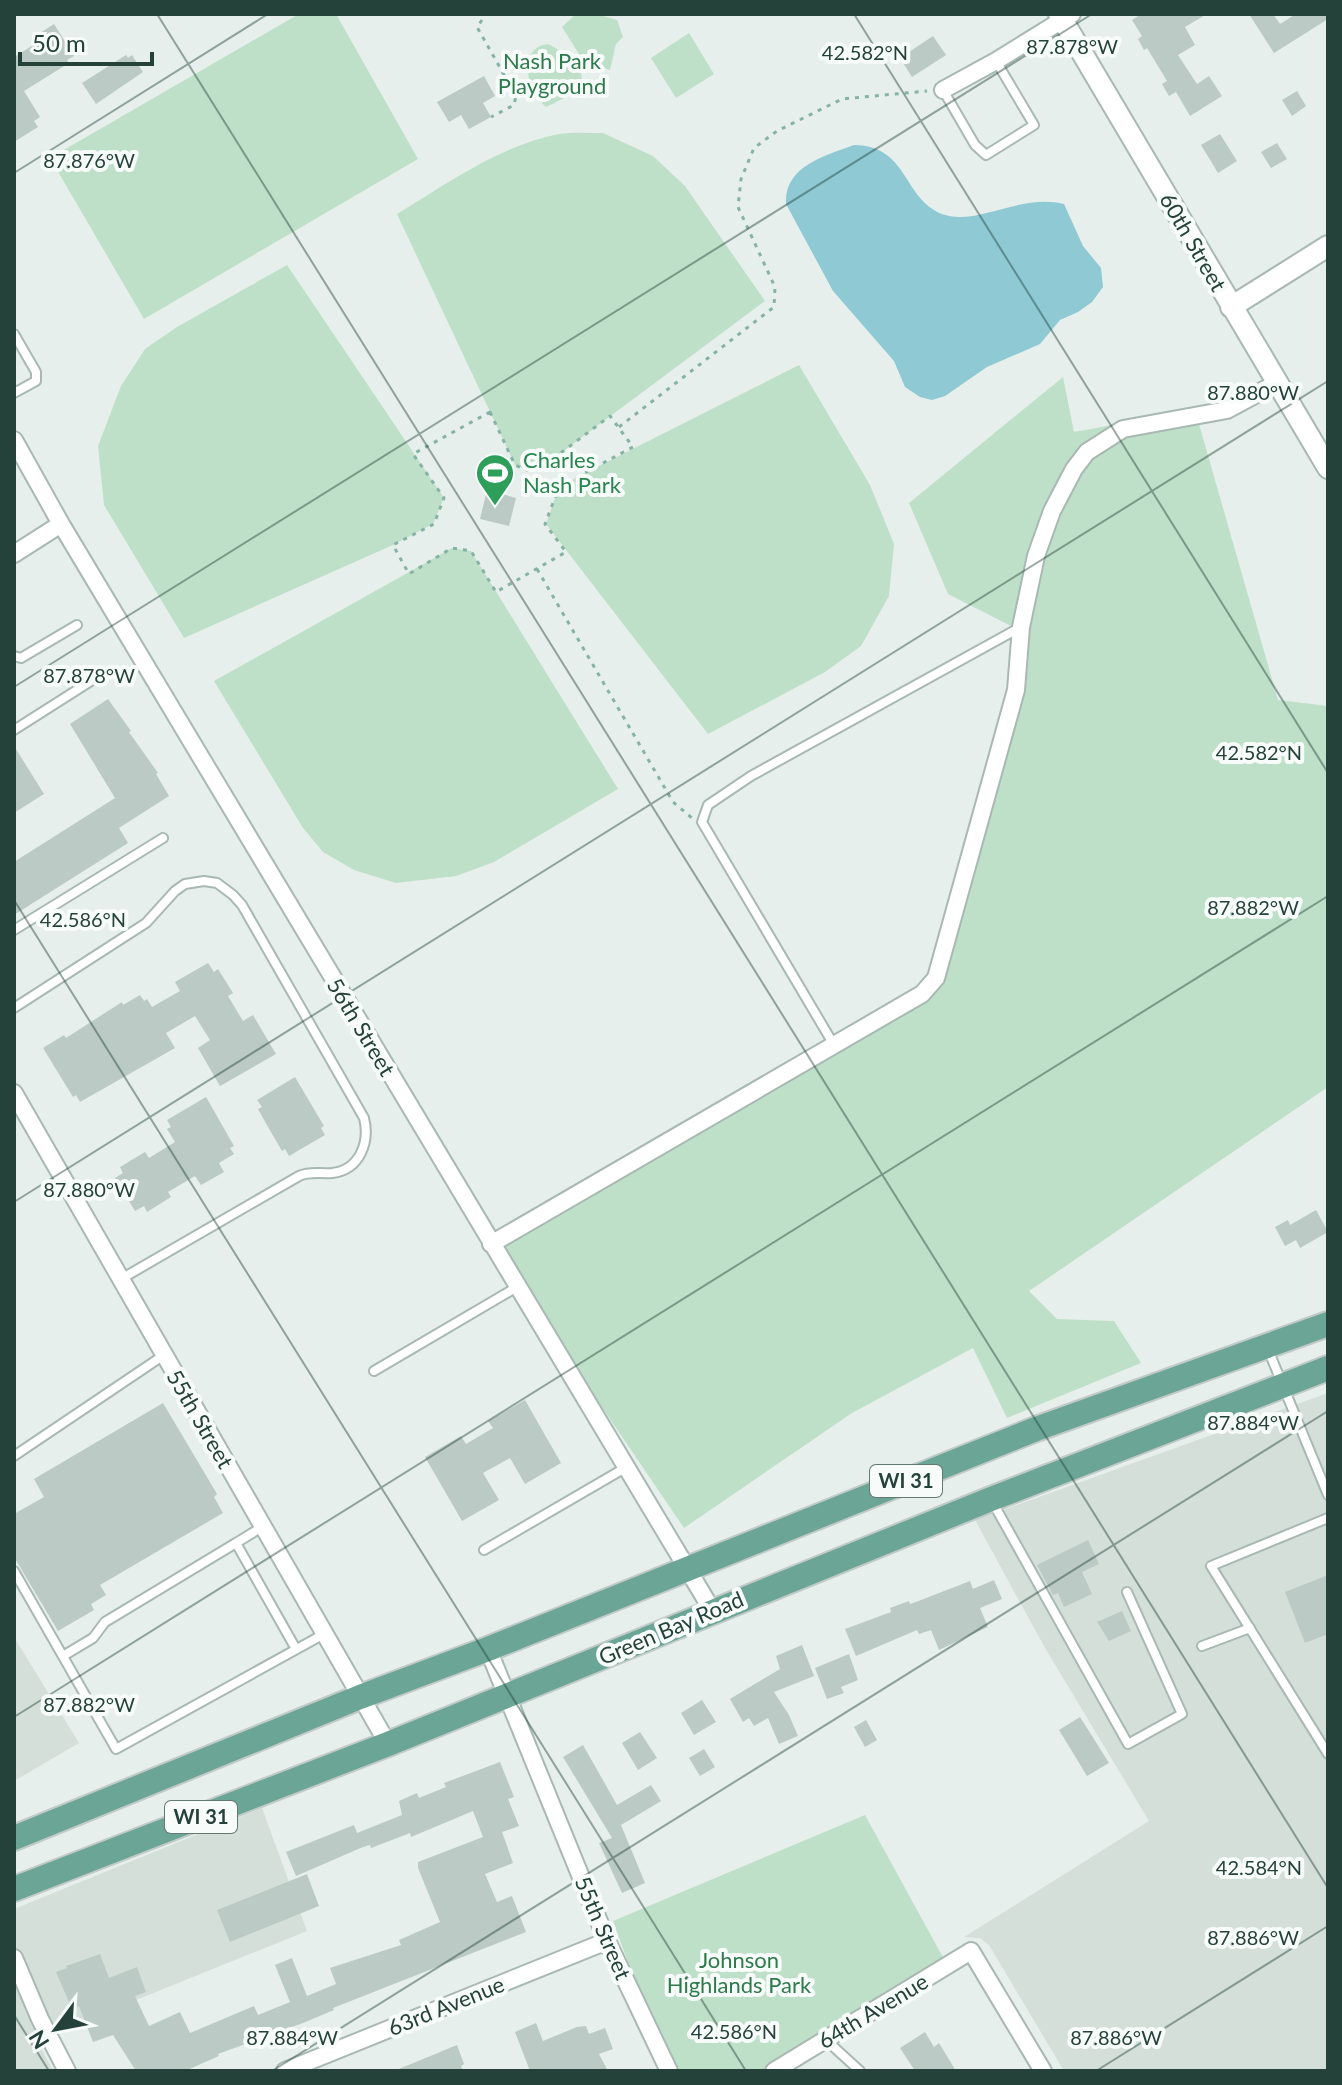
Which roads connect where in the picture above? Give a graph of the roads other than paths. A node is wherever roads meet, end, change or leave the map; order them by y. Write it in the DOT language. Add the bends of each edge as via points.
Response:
graph roads {
  1 [pos="1064,16"];
  2 [pos="996,61"];
  3 [pos="943,90"];
  4 [pos="1328,246"];
  5 [pos="1231,307"];
  6 [pos="14,334"];
  7 [pos="1277,383"];
  8 [pos="14,393"];
  9 [pos="14,440"];
  10 [pos="1328,468"];
  11 [pos="61,524"];
  12 [pos="14,554"];
  13 [pos="77,625"];
  14 [pos="1021,627"];
  15 [pos="14,656"];
  16 [pos="91,681"];
  17 [pos="14,730"];
  18 [pos="163,838"];
  19 [pos="14,930"];
  20 [pos="14,1008"];
  21 [pos="834,1046"];
  22 [pos="14,1093"];
  23 [pos="491,1244"];
  24 [pos="121,1280"];
  25 [pos="517,1287"];
  26 [pos="1328,1324"];
  27 [pos="1267,1346"];
  28 [pos="164,1355"];
  29 [pos="1328,1368"];
  30 [pos="374,1371"];
  31 [pos="1281,1385"];
  32 [pos="14,1456"];
  33 [pos="625,1468"];
  34 [pos="1328,1495"];
  35 [pos="991,1499"];
  36 [pos="1328,1518"];
  37 [pos="262,1527"];
  38 [pos="236,1543"];
  39 [pos="484,1550"];
  40 [pos="686,1568"];
  41 [pos="14,1571"];
  42 [pos="1127,1592"];
  43 [pos="712,1610"];
  44 [pos="1250,1628"];
  45 [pos="324,1634"];
  46 [pos="1202,1646"];
  47 [pos="296,1649"];
  48 [pos="488,1649"];
  49 [pos="63,1656"];
  50 [pos="508,1696"];
  51 [pos="360,1697"];
  52 [pos="388,1744"];
  53 [pos="1328,1754"];
  54 [pos="14,1838"];
  55 [pos="14,1889"];
  56 [pos="607,1941"];
  57 [pos="14,1958"];
  58 [pos="825,2039"];
  59 [pos="67,2071"];
  60 [pos="285,2071"];
  61 [pos="669,2071"];
  62 [pos="774,2071"];
  63 [pos="860,2071"];
  64 [pos="1043,2071"];
  1 -- 2 [label="street"];
  1 -- 5 [label="street, 60th Street"];
  2 -- 3 [label="street"];
  2 -- 3 [label="lane" via="1034,125 986,155"];
  4 -- 5 [label="street"];
  5 -- 7 [label="street, 60th Street"];
  6 -- 8 [label="lane" via="36,372 36,381"];
  7 -- 10 [label="street, 60th Street"];
  7 -- 14 [label="street" via="1227,410 1123,429 1087,452 1052,511"];
  9 -- 11 [label="street, 56th Street"];
  11 -- 12 [label="street"];
  11 -- 23 [label="street, 56th Street"];
  13 -- 15 [label="lane" via="21,658"];
  14 -- 21 [label="street" via="1016,690 936,978 922,994"];
  14 -- 21 [label="lane" via="708,805 702,822"];
  16 -- 17 [label="lane"];
  18 -- 19 [label="lane"];
  20 -- 24 [label="lane" via="146,923 185,884 217,883 242,905 364,1118 365,1143 348,1167 299,1176"];
  21 -- 23 [label="street"];
  22 -- 24 [label="street, 55th Street"];
  23 -- 25 [label="street, 56th Street"];
  24 -- 28 [label="street, 55th Street"];
  25 -- 30 [label="lane"];
  25 -- 33 [label="street, 56th Street"];
  26 -- 27 [label="main road, WI 31"];
  27 -- 31 [label="lane"];
  27 -- 40 [label="main road, WI 31" via="1036,1429"];
  28 -- 32 [label="lane"];
  28 -- 37 [label="street, 55th Street"];
  29 -- 31 [label="main road, Green Bay Road / WI 31"];
  31 -- 34 [label="lane"];
  31 -- 35 [label="main road, Green Bay Road / WI 31"];
  33 -- 39 [label="lane"];
  33 -- 40 [label="street, 56th Street"];
  35 -- 42 [label="lane" via="1128,1744 1182,1714"];
  35 -- 43 [label="main road, Green Bay Road / WI 31"];
  36 -- 44 [label="lane" via="1211,1566"];
  37 -- 38 [label="lane"];
  37 -- 45 [label="street, 55th Street"];
  38 -- 47 [label="lane"];
  38 -- 49 [label="lane" via="105,1622 93,1638"];
  40 -- 43 [label="street, 56th Street"];
  40 -- 48 [label="main road, WI 31"];
  41 -- 49 [label="lane"];
  43 -- 50 [label="main road, Green Bay Road / WI 31"];
  44 -- 46 [label="lane"];
  44 -- 53 [label="lane"];
  45 -- 47 [label="lane"];
  45 -- 51 [label="street, 55th Street"];
  47 -- 49 [label="lane" via="116,1749"];
  48 -- 50 [label="street, 55th Street"];
  48 -- 51 [label="main road, WI 31"];
  50 -- 52 [label="main road, Green Bay Road / WI 31"];
  50 -- 56 [label="street, 55th Street"];
  51 -- 52 [label="street, 55th Street"];
  51 -- 54 [label="main road, WI 31"];
  52 -- 55 [label="main road, Green Bay Road / WI 31"];
  56 -- 60 [label="street, 63rd Avenue"];
  56 -- 61 [label="street, 55th Street"];
  57 -- 59 [label="street"];
  58 -- 62 [label="street, 64th Avenue"];
  58 -- 63 [label="lane"];
  58 -- 64 [label="street, 64th Avenue" via="971,1951"];
}
